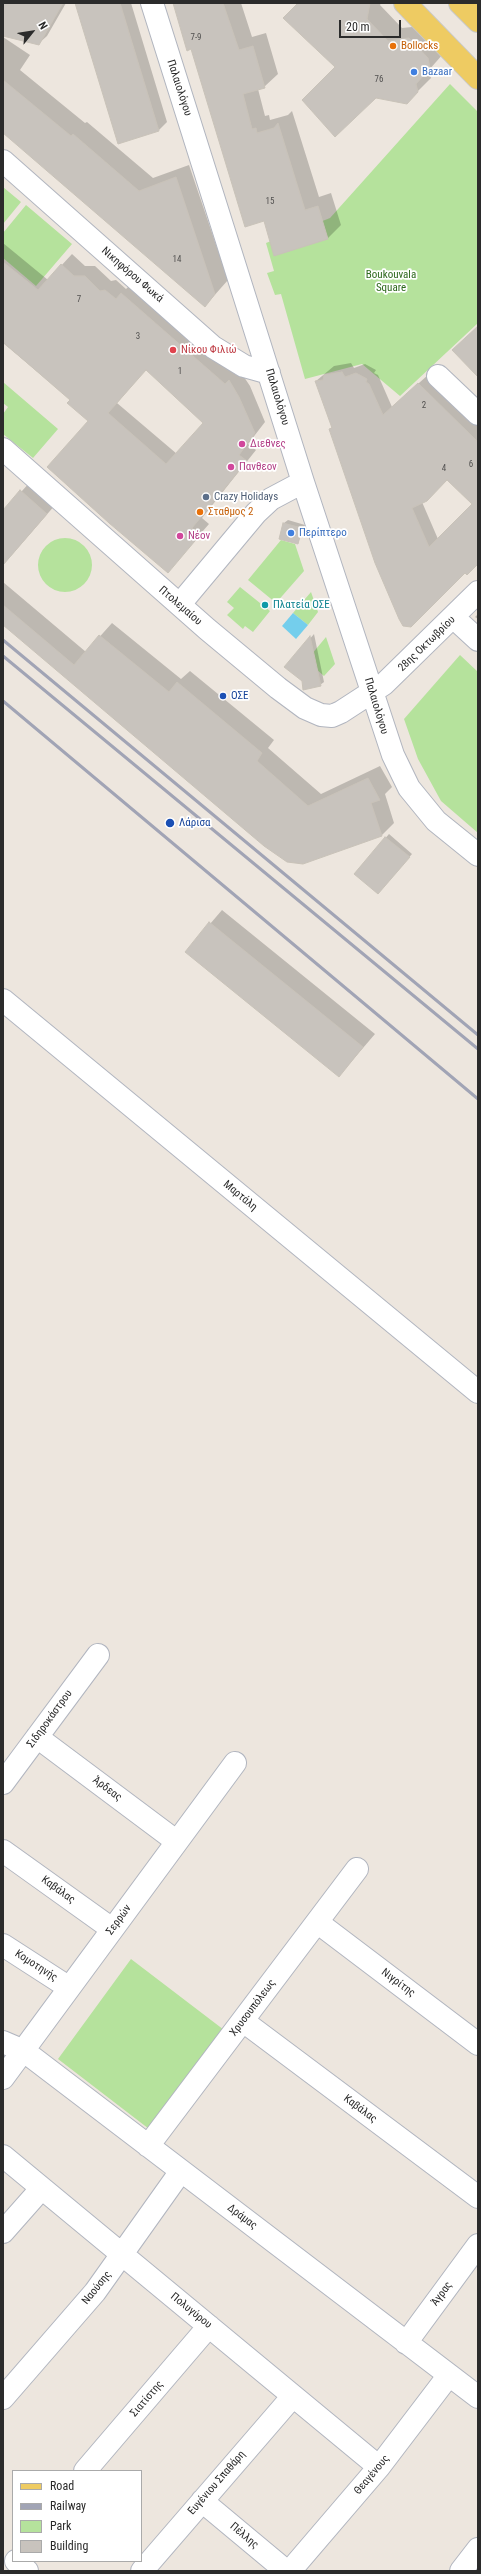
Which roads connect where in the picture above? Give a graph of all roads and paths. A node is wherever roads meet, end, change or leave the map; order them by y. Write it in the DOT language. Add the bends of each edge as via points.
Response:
graph roads {
  1 [pos="152,3"];
  2 [pos="405,3"];
  3 [pos="460,3"];
  4 [pos="478,21"];
  5 [pos="478,78"];
  6 [pos="3,161"];
  7 [pos="269,372"];
  8 [pos="438,376"];
  9 [pos="478,414"];
  10 [pos="3,449"];
  11 [pos="303,482"];
  12 [pos="478,592"];
  13 [pos="180,604"];
  14 [pos="454,617"];
  15 [pos="478,640"];
  16 [pos="373,693"];
  17 [pos="478,855"];
  18 [pos="3,1000"];
  19 [pos="478,1392"];
  20 [pos="98,1655"];
  21 [pos="37,1737"];
  22 [pos="235,1763"];
  23 [pos="3,1783"];
  24 [pos="176,1840"];
  25 [pos="3,1851"];
  26 [pos="357,1869"];
  27 [pos="317,1922"];
  28 [pos="112,1929"];
  29 [pos="3,1945"];
  30 [pos="68,1987"];
  31 [pos="243,2021"];
  32 [pos="3,2042"];
  33 [pos="478,2044"];
  34 [pos="24,2051"];
  35 [pos="3,2078"];
  36 [pos="148,2146"];
  37 [pos="3,2156"];
  38 [pos="181,2171"];
  39 [pos="41,2188"];
  40 [pos="478,2197"];
  41 [pos="3,2232"];
  42 [pos="478,2245"];
  43 [pos="123,2256"];
  44 [pos="209,2326"];
  45 [pos="406,2343"];
  46 [pos="449,2376"];
  47 [pos="293,2396"];
  48 [pos="478,2397"];
  49 [pos="3,2398"];
  50 [pos="379,2467"];
  51 [pos="86,2470"];
  52 [pos="202,2501"];
  53 [pos="478,2549"];
  54 [pos="142,2571"];
  55 [pos="286,2571"];
  56 [pos="290,2571"];
  57 [pos="461,2571"];
  1 -- 7 [label="street, Παλαιολόγου"];
  2 -- 5 [label="main road"];
  3 -- 4 [label="main road"];
  6 -- 7 [label="street, Νικηφόρου Φωκά" via="213,347 244,366"];
  7 -- 11 [label="street, Παλαιολόγου"];
  8 -- 9 [label="street"];
  10 -- 13 [label="street, Πτολεμαίου"];
  11 -- 13 [label="street" via="271,499 256,513"];
  11 -- 16 [label="street, Παλαιολόγου"];
  12 -- 14 [label="street, 28ης Οκτωβρίου"];
  13 -- 16 [label="street, Πτολεμαίου" via="278,688 312,712 332,716"];
  14 -- 15 [label="street"];
  14 -- 16 [label="street, 28ης Οκτωβρίου"];
  16 -- 17 [label="street, Παλαιολόγου" via="393,755 409,788 436,821"];
  18 -- 19 [label="street, Μαρτάλη"];
  20 -- 21 [label="street, Σιδηροκάστρου"];
  21 -- 23 [label="street, Σιδηροκάστρου"];
  21 -- 24 [label="street, Άρδεας"];
  22 -- 24 [label="street, Σερρών"];
  24 -- 28 [label="street, Σερρών"];
  25 -- 28 [label="street, Καβάλας"];
  26 -- 27 [label="street, Χρυσουπόλεως"];
  27 -- 31 [label="street, Χρυσουπόλεως"];
  27 -- 33 [label="street, Νιγρίτης"];
  28 -- 30 [label="street, Σερρών"];
  29 -- 30 [label="street, Κομοτηνής"];
  30 -- 34 [label="street, Σερρών"];
  31 -- 36 [label="street, Χρυσουπόλεως"];
  31 -- 40 [label="street, Καβάλας"];
  32 -- 34 [label="street, Δράμας"];
  34 -- 35 [label="street, Σερρών"];
  34 -- 36 [label="street, Δράμας"];
  36 -- 38 [label="street, Δράμας"];
  37 -- 39 [label="street, Πολυγύρου"];
  38 -- 43 [label="street, Ναούσης"];
  38 -- 45 [label="street, Δράμας"];
  39 -- 41 [label="street"];
  39 -- 43 [label="street, Πολυγύρου"];
  42 -- 45 [label="street, Άγρας"];
  43 -- 44 [label="street, Πολυγύρου"];
  43 -- 49 [label="street, Ναούσης"];
  44 -- 47 [label="street, Πολυγύρου"];
  44 -- 51 [label="street, Σιατίστης"];
  45 -- 46 [label="street, Δράμας"];
  46 -- 48 [label="street, Δράμας"];
  46 -- 50 [label="street, Θεαγένους"];
  47 -- 50 [label="street, Πολυγύρου"];
  47 -- 52 [label="street, Ευγένιου Σπαθάρη"];
  50 -- 56 [label="street, Θεαγένους"];
  52 -- 54 [label="street, Ευγένιου Σπαθάρη"];
  52 -- 55 [label="street, Πέλλης"];
  53 -- 57 [label="street"];
}
